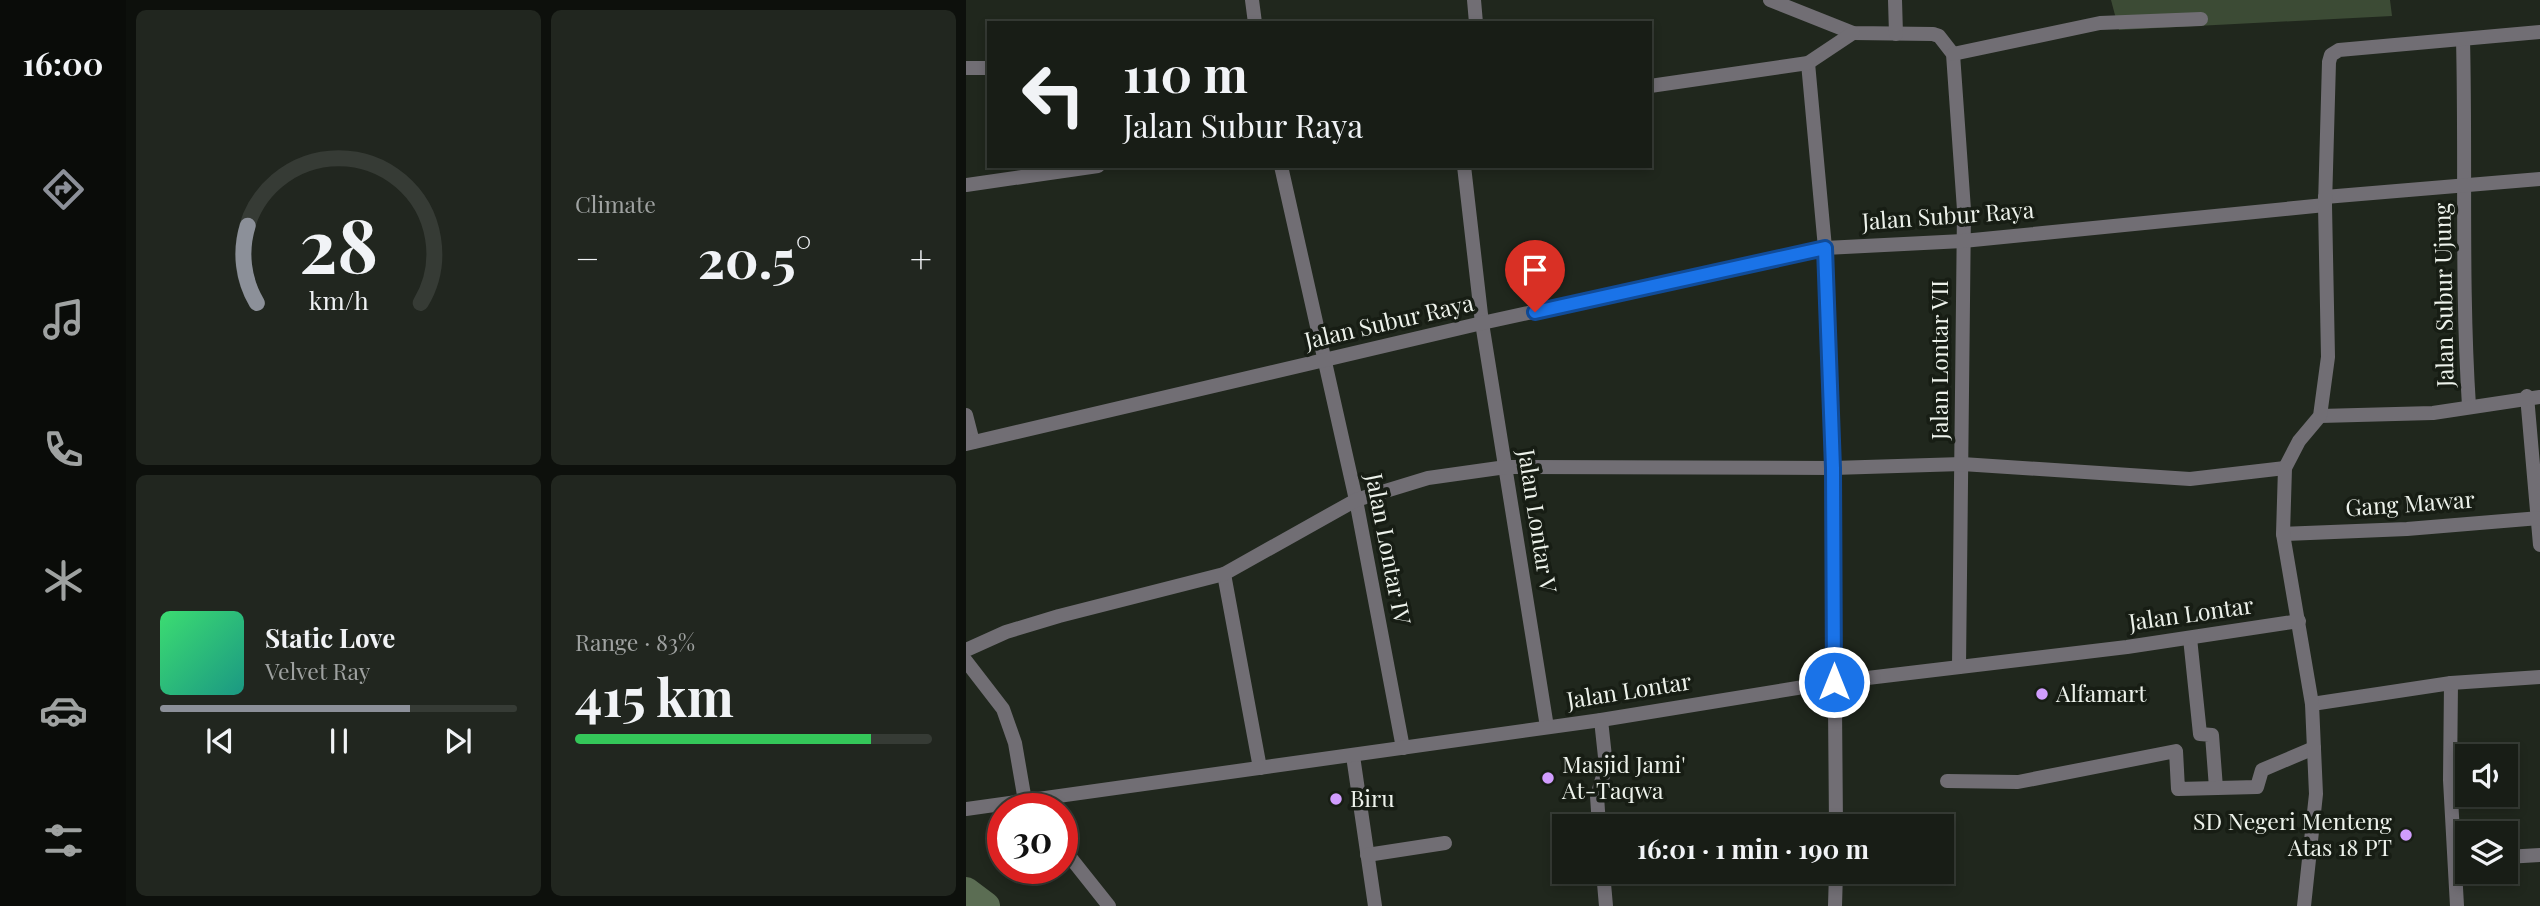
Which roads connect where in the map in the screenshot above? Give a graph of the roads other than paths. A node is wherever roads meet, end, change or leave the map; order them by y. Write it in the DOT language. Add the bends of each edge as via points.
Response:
graph roads {
  1 [pos="1252,0"];
  2 [pos="1474,0"];
  3 [pos="1770,0"];
  4 [pos="1895,0"];
  5 [pos="2200,19"];
  6 [pos="1255,21"];
  7 [pos="1476,21"];
  8 [pos="2540,32"];
  9 [pos="1853,33"];
  10 [pos="1896,34"];
  11 [pos="2463,39"];
  12 [pos="1952,52"];
  13 [pos="1811,62"];
  14 [pos="966,68"];
  15 [pos="987,68"];
  16 [pos="1652,86"];
  17 [pos="1084,168"];
  18 [pos="1281,168"];
  19 [pos="1464,168"];
  20 [pos="2540,179"];
  21 [pos="2466,183"];
  22 [pos="966,185"];
  23 [pos="2325,201"];
  24 [pos="1964,241"];
  25 [pos="1825,248"];
  26 [pos="1482,323"];
  27 [pos="1323,360"];
  28 [pos="2533,396"];
  29 [pos="2469,406"];
  30 [pos="966,415"];
  31 [pos="2320,416"];
  32 [pos="969,443"];
  33 [pos="1962,464"];
  34 [pos="1506,467"];
  35 [pos="1833,468"];
  36 [pos="2285,468"];
  37 [pos="1356,500"];
  38 [pos="2538,518"];
  39 [pos="2283,534"];
  40 [pos="2540,545"];
  41 [pos="1224,574"];
  42 [pos="2299,621"];
  43 [pos="2190,638"];
  44 [pos="966,650"];
  45 [pos="966,661"];
  46 [pos="1959,667"];
  47 [pos="2540,677"];
  48 [pos="1834,682"];
  49 [pos="2451,683"];
  50 [pos="2312,704"];
  51 [pos="1601,720"];
  52 [pos="1547,727"];
  53 [pos="1403,748"];
  54 [pos="2314,748"];
  55 [pos="1353,756"];
  56 [pos="1260,768"];
  57 [pos="1947,781"];
  58 [pos="2216,788"];
  59 [pos="1025,793"];
  60 [pos="1078,797"];
  61 [pos="987,808"];
  62 [pos="966,809"];
  63 [pos="1598,814"];
  64 [pos="1836,814"];
  65 [pos="2456,821"];
  66 [pos="1445,843"];
  67 [pos="1367,855"];
  68 [pos="2540,855"];
  69 [pos="2518,856"];
  70 [pos="1078,867"];
  71 [pos="1604,884"];
  72 [pos="1836,884"];
  73 [pos="2459,884"];
  74 [pos="1110,906"];
  75 [pos="1375,906"];
  76 [pos="1606,906"];
  77 [pos="1835,906"];
  78 [pos="2304,906"];
  79 [pos="2457,906"];
  1 -- 6 [label="street"];
  2 -- 7 [label="street"];
  3 -- 9 [label="street"];
  4 -- 10 [label="street"];
  5 -- 12 [label="street" via="2100,23"];
  8 -- 11 [label="street"];
  9 -- 10 [label="street"];
  9 -- 13 [label="street"];
  10 -- 12 [label="street" via="1939,36"];
  11 -- 21 [label="street, Jalan Subur Ujung"];
  11 -- 23 [label="street" via="2339,50 2330,55"];
  12 -- 24 [label="street, Jalan Lontar VII"];
  13 -- 16 [label="street"];
  13 -- 25 [label="street"];
  14 -- 15 [label="street"];
  17 -- 22 [label="street"];
  18 -- 27 [label="street, Jalan Lontar IV"];
  19 -- 26 [label="street, Jalan Lontar V"];
  20 -- 21 [label="street, Jalan Subur Ujung"];
  21 -- 23 [label="street, Jalan Subur Ujung"];
  21 -- 29 [label="street, Jalan Subur Ujung" via="2462,305"];
  23 -- 24 [label="street, Jalan Subur Raya"];
  23 -- 31 [label="street" via="2328,357"];
  24 -- 25 [label="street, Jalan Subur Raya"];
  24 -- 33 [label="street, Jalan Lontar VII"];
  25 -- 26 [label="street, Jalan Subur Raya"];
  25 -- 35 [label="street"];
  26 -- 27 [label="street, Jalan Subur Raya"];
  26 -- 34 [label="street, Jalan Lontar V"];
  27 -- 32 [label="street, Jalan Subur Raya"];
  27 -- 37 [label="street, Jalan Lontar IV"];
  28 -- 29 [label="street, Jalan Subur Ujung"];
  28 -- 38 [label="street, Jalan Subur Ujung"];
  29 -- 31 [label="street, Jalan Subur Ujung" via="2433,413"];
  30 -- 32 [label="street"];
  31 -- 36 [label="street"];
  33 -- 35 [label="street"];
  33 -- 36 [label="street" via="2190,479"];
  33 -- 46 [label="street, Jalan Lontar VII"];
  34 -- 35 [label="street"];
  34 -- 37 [label="street" via="1428,478"];
  34 -- 52 [label="street, Jalan Lontar V"];
  35 -- 48 [label="street"];
  36 -- 39 [label="street"];
  37 -- 41 [label="street"];
  37 -- 53 [label="street, Jalan Lontar IV"];
  38 -- 39 [label="street, Gang Mawar"];
  38 -- 40 [label="street, Jalan Subur Ujung"];
  39 -- 42 [label="street"];
  41 -- 44 [label="street" via="1059,616"];
  41 -- 56 [label="street"];
  42 -- 43 [label="street, Jalan Lontar"];
  42 -- 50 [label="street"];
  43 -- 46 [label="street, Jalan Lontar"];
  43 -- 58 [label="street" via="2200,734 2212,735"];
  45 -- 59 [label="street" via="1003,709"];
  46 -- 48 [label="street, Jalan Lontar"];
  47 -- 49 [label="street"];
  48 -- 51 [label="street, Jalan Lontar"];
  48 -- 64 [label="street"];
  49 -- 50 [label="street"];
  49 -- 65 [label="street" via="2450,780"];
  50 -- 54 [label="street"];
  51 -- 52 [label="street, Jalan Lontar"];
  51 -- 63 [label="street" via="1606,766 1597,796"];
  52 -- 53 [label="street, Jalan Lontar"];
  53 -- 55 [label="street, Jalan Lontar"];
  54 -- 58 [label="street" via="2262,770 2257,787"];
  54 -- 78 [label="street" via="2316,794"];
  55 -- 56 [label="street, Jalan Lontar"];
  55 -- 67 [label="street"];
  56 -- 60 [label="street, Jalan Lontar"];
  57 -- 58 [label="street" via="2018,782 2176,751 2178,789"];
  61 -- 62 [label="street, Jalan Lontar"];
  66 -- 67 [label="street"];
  67 -- 75 [label="street"];
  68 -- 69 [label="street"];
  70 -- 74 [label="street"];
  71 -- 76 [label="street"];
  72 -- 77 [label="street"];
  73 -- 79 [label="street"];
}
